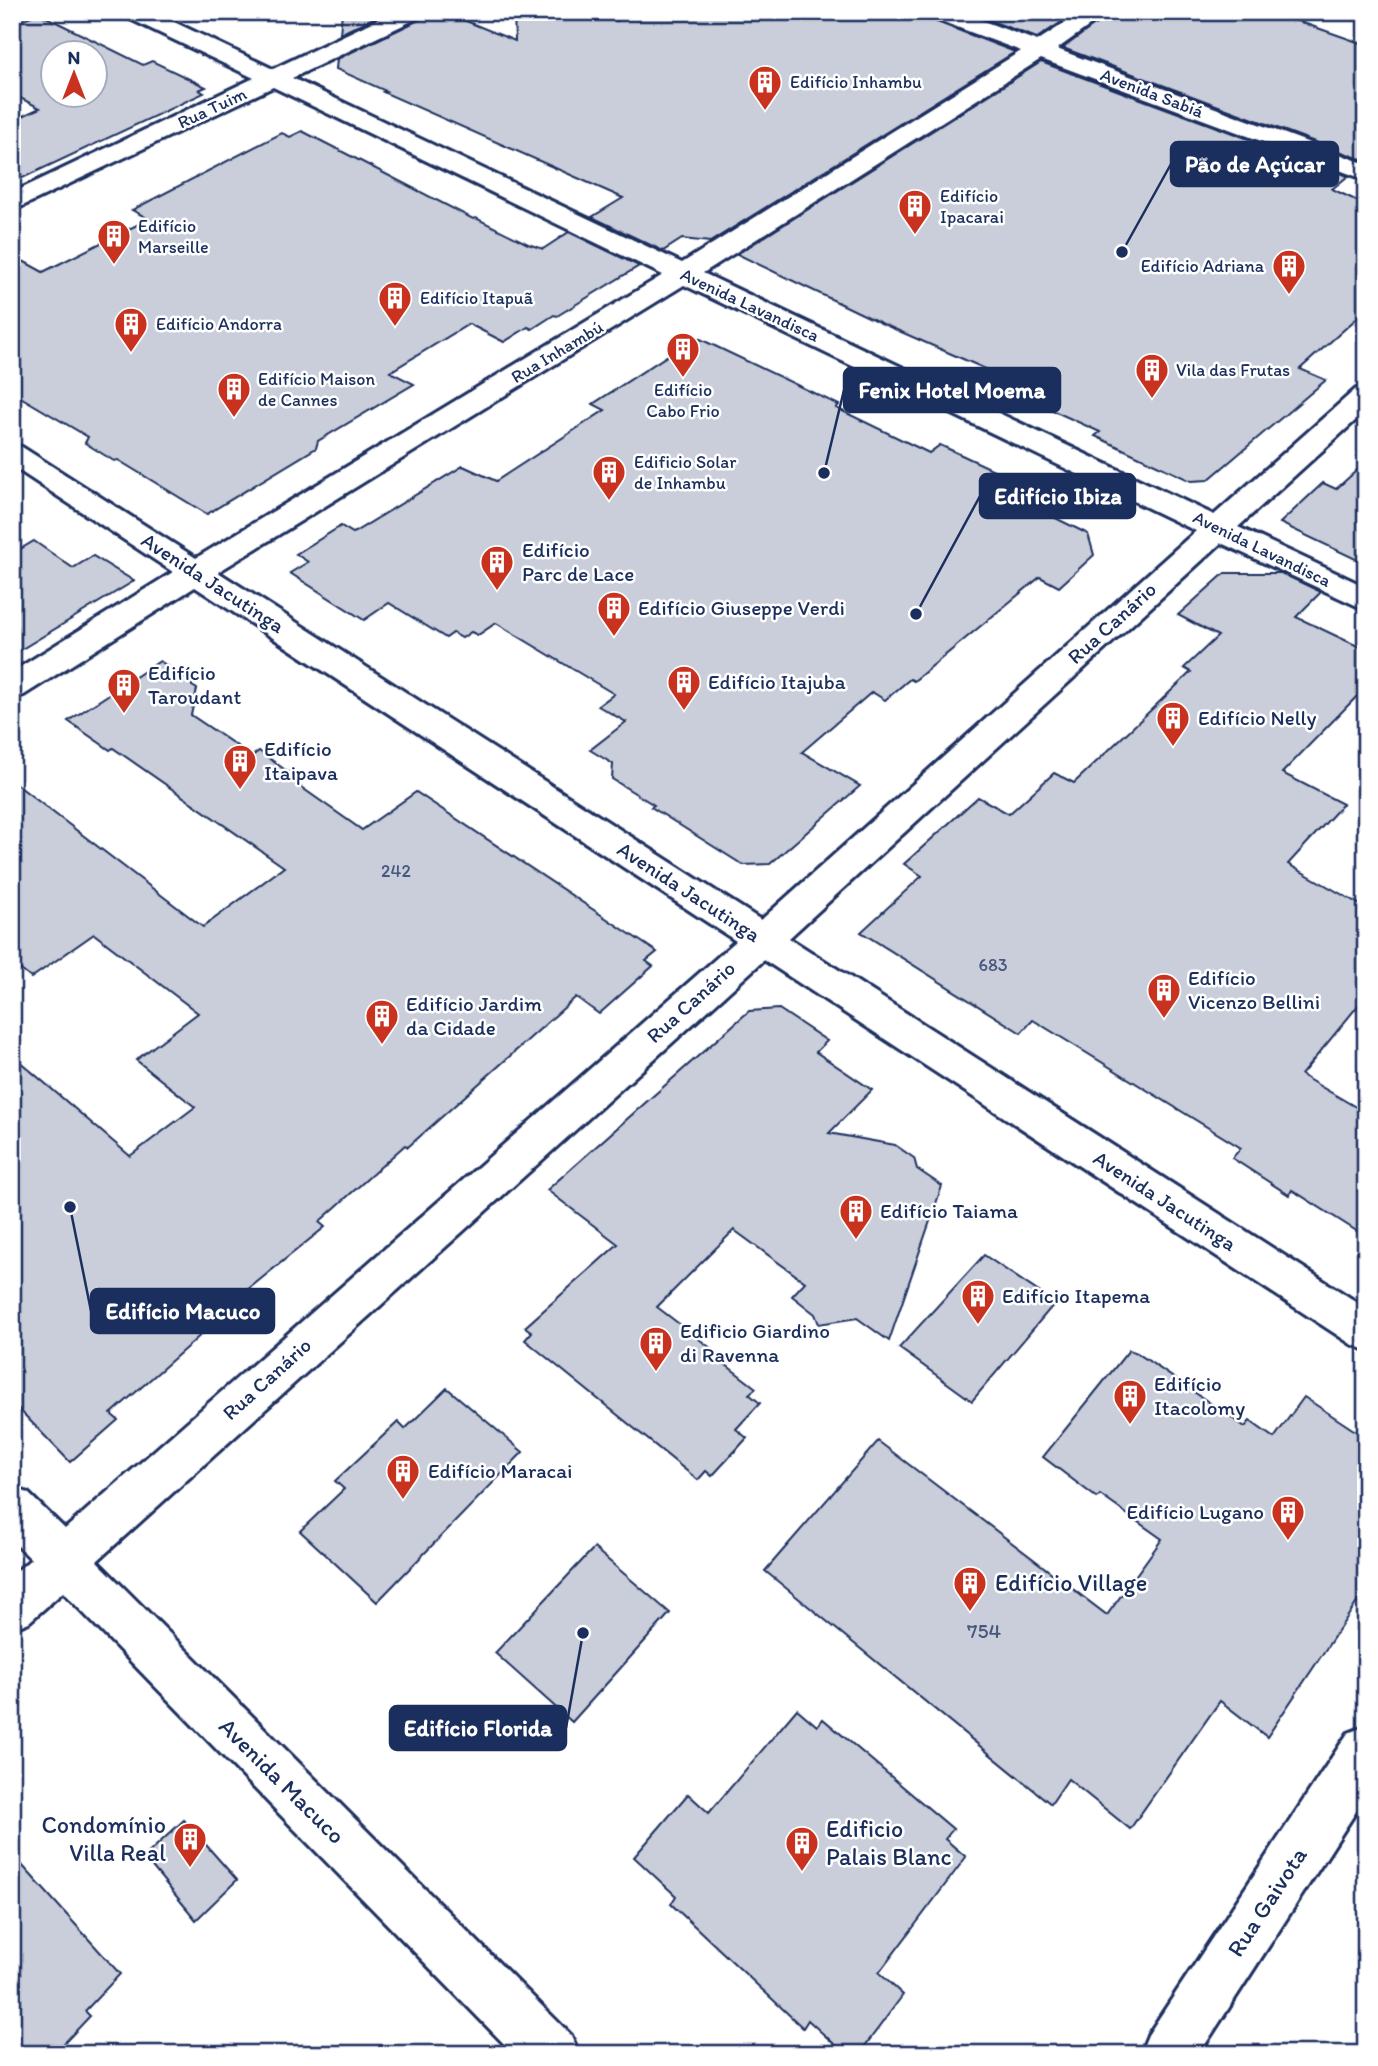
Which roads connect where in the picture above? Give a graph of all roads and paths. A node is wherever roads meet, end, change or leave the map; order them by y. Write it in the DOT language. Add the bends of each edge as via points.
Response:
graph roads {
  1 [pos="134,12"];
  2 [pos="412,12"];
  3 [pos="938,12"];
  4 [pos="1098,12"];
  5 [pos="1039,51"];
  6 [pos="274,79"];
  7 [pos="1366,173"];
  8 [pos="12,203"];
  9 [pos="686,275"];
  10 [pos="1366,395"];
  11 [pos="12,453"];
  12 [pos="1217,528"];
  13 [pos="195,571"];
  14 [pos="1366,600"];
  15 [pos="12,687"];
  16 [pos="762,940"];
  17 [pos="1366,1331"];
  18 [pos="12,1508"];
  19 [pos="64,1560"];
  20 [pos="12,1606"];
  21 [pos="1366,1751"];
  22 [pos="552,2054"];
  23 [pos="1167,2054"];
  1 -- 6 [label="street, Avenida Lavandisca"];
  2 -- 6 [label="street, Rua Tuim"];
  3 -- 5 [label="street, Avenida Sabiá"];
  4 -- 5 [label="street, Rua Inhambú"];
  5 -- 7 [label="street, Avenida Sabiá"];
  5 -- 9 [label="street, Rua Inhambú"];
  6 -- 8 [label="street, Rua Tuim"];
  6 -- 9 [label="street, Avenida Lavandisca"];
  9 -- 12 [label="street, Avenida Lavandisca"];
  9 -- 13 [label="street, Rua Inhambú"];
  10 -- 12 [label="street, Rua Canário"];
  11 -- 13 [label="street, Avenida Jacutinga"];
  12 -- 14 [label="street, Avenida Lavandisca"];
  12 -- 16 [label="street, Rua Canário"];
  13 -- 15 [label="street, Rua Inhambú"];
  13 -- 16 [label="street, Avenida Jacutinga"];
  16 -- 17 [label="street, Avenida Jacutinga"];
  16 -- 19 [label="street, Rua Canário"];
  18 -- 19 [label="street, Avenida Macuco"];
  19 -- 20 [label="street, Rua Canário"];
  19 -- 22 [label="street, Avenida Macuco"];
  21 -- 23 [label="street, Rua Gaivota"];
}
